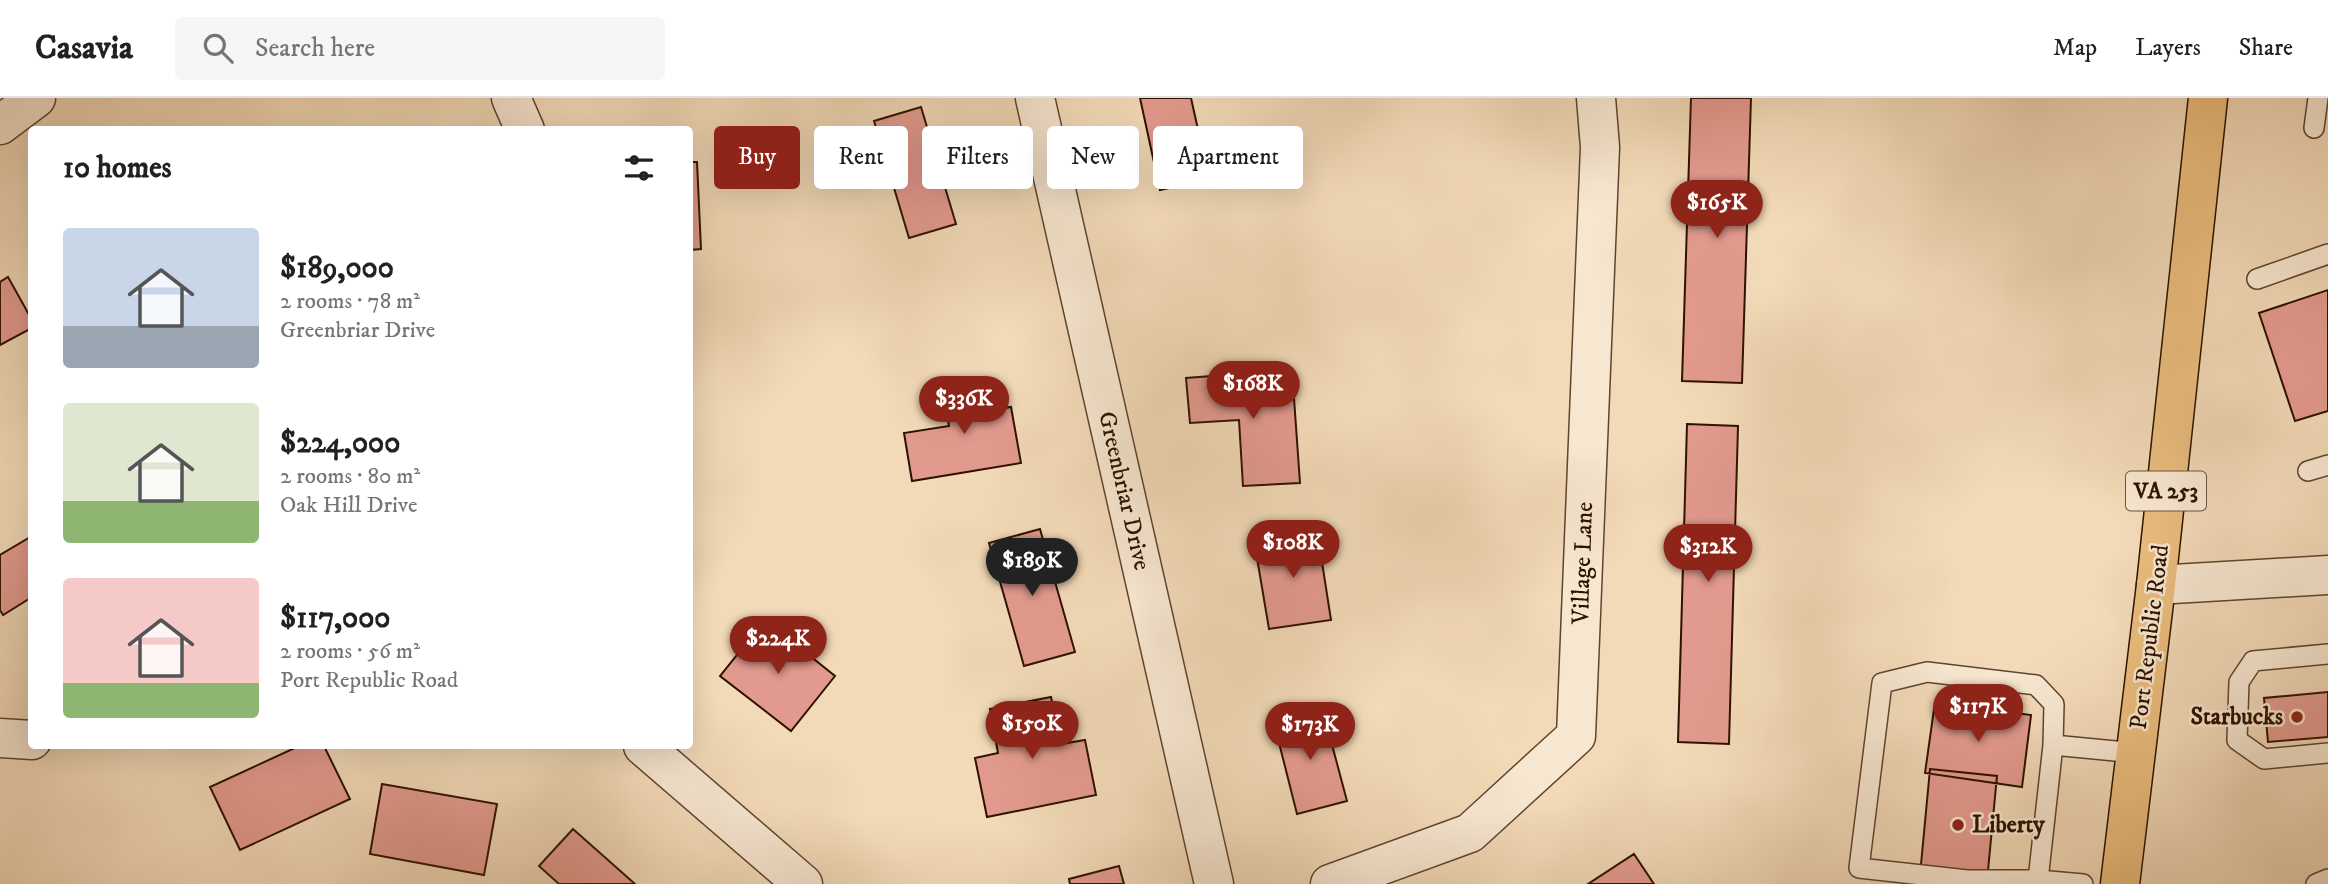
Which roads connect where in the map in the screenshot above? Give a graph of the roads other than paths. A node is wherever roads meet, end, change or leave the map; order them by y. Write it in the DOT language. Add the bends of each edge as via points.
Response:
graph roads {
  1 [pos="36,98"];
  2 [pos="511,98"];
  3 [pos="1035,98"];
  4 [pos="1596,98"];
  5 [pos="2208,98"];
  6 [pos="2318,98"];
  7 [pos="0,125"];
  8 [pos="523,126"];
  9 [pos="2314,128"];
  10 [pos="2328,254"];
  11 [pos="2257,279"];
  12 [pos="2328,466"];
  13 [pos="2308,471"];
  14 [pos="2328,575"];
  15 [pos="2156,585"];
  16 [pos="2328,654"];
  17 [pos="0,738"];
  18 [pos="28,740"];
  19 [pos="2053,745"];
  20 [pos="646,749"];
  21 [pos="2136,753"];
  22 [pos="2328,753"];
  23 [pos="2328,879"];
  24 [pos="2038,880"];
  25 [pos="803,884"];
  26 [pos="1214,884"];
  27 [pos="1330,884"];
  28 [pos="2082,884"];
  29 [pos="2120,884"];
  30 [pos="2316,884"];
  1 -- 7 [label="street"];
  2 -- 8 [label="street"];
  3 -- 26 [label="street, Greenbriar Drive"];
  4 -- 27 [label="street, Village Lane" via="1600,147 1576,736 1470,833"];
  5 -- 15 [label="main road, Port Republic Road / VA 253"];
  6 -- 9 [label="lane"];
  10 -- 11 [label="lane"];
  12 -- 13 [label="lane"];
  14 -- 15 [label="street"];
  15 -- 21 [label="main road, Port Republic Road / VA 253"];
  16 -- 22 [label="lane" via="2253,661 2239,682 2237,740 2263,759"];
  17 -- 18 [label="street"];
  19 -- 21 [label="lane"];
  19 -- 24 [label="lane"];
  19 -- 24 [label="lane" via="2054,704 2036,685 1927,672 1882,683 1860,868 1968,880"];
  20 -- 25 [label="street"];
  21 -- 29 [label="main road, Port Republic Road / VA 253"];
  23 -- 30 [label="lane"];
  24 -- 28 [label="lane"];
}
